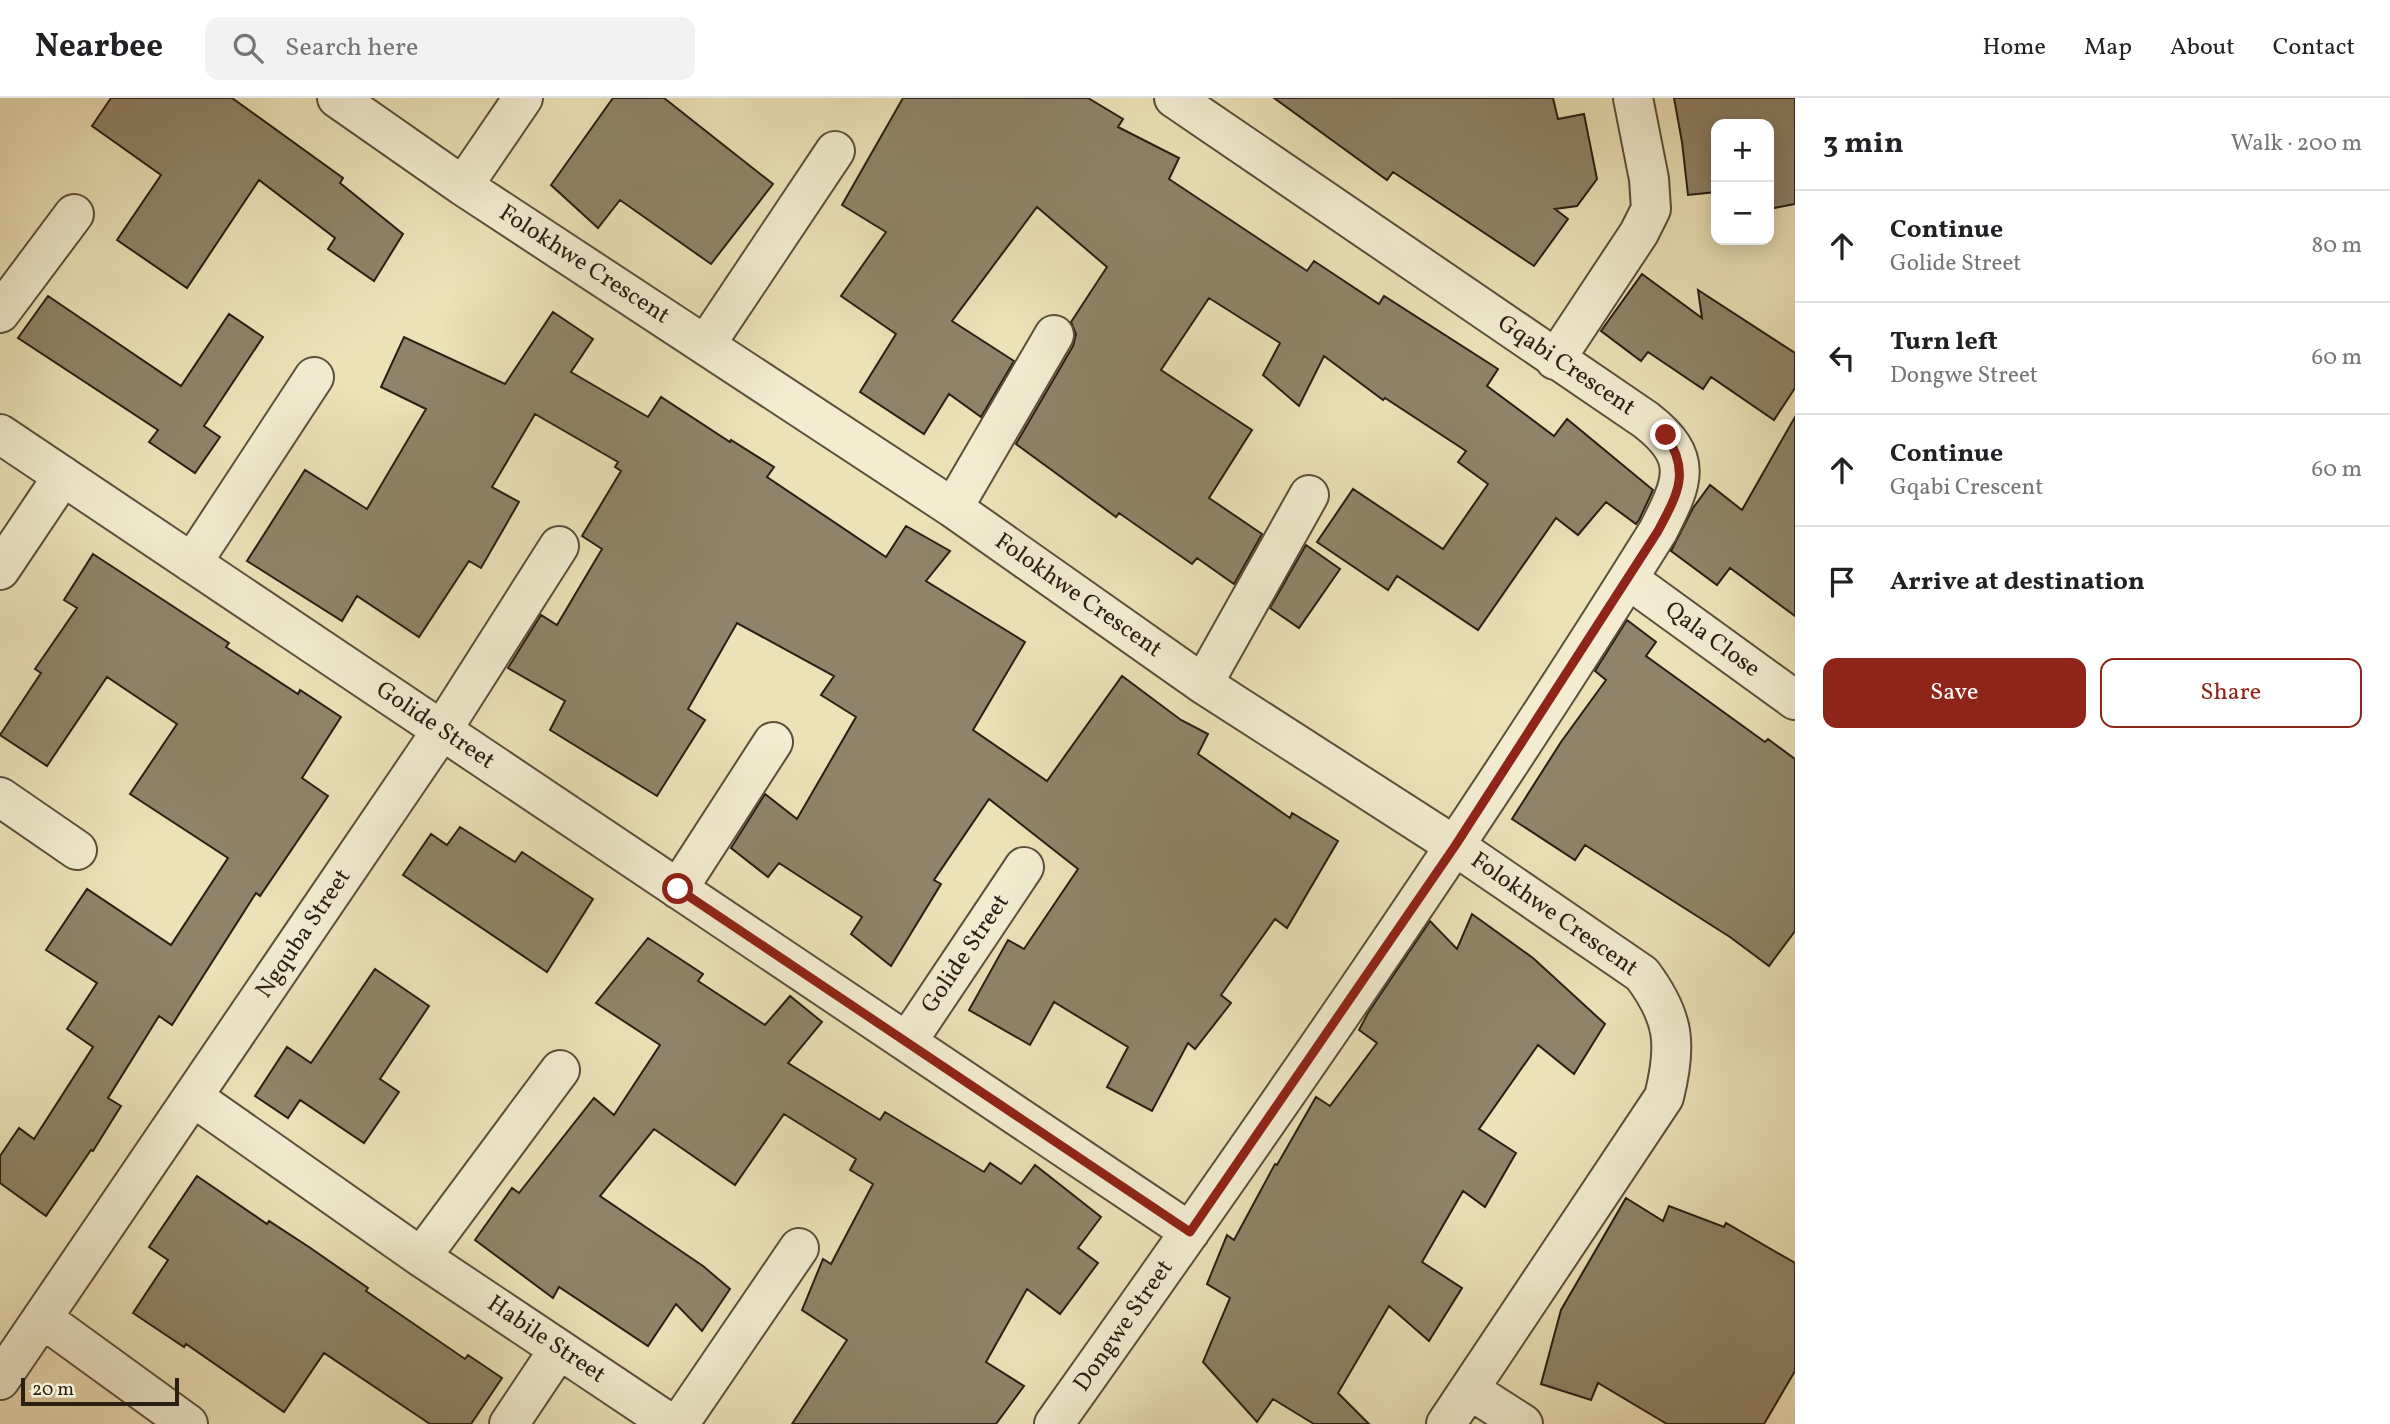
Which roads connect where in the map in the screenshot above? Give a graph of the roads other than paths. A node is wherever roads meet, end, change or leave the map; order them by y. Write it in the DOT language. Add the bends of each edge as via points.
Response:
graph roads {
  1 [pos="337,98"];
  2 [pos="523,98"];
  3 [pos="1174,98"];
  4 [pos="1633,98"];
  5 [pos="835,151"];
  6 [pos="463,186"];
  7 [pos="74,214"];
  8 [pos="0,313"];
  9 [pos="1054,335"];
  10 [pos="706,344"];
  11 [pos="1555,360"];
  12 [pos="314,377"];
  13 [pos="0,434"];
  14 [pos="63,476"];
  15 [pos="1309,495"];
  16 [pos="953,508"];
  17 [pos="559,546"];
  18 [pos="192,563"];
  19 [pos="0,570"];
  20 [pos="1628,579"];
  21 [pos="1203,684"];
  22 [pos="1795,700"];
  23 [pos="442,730"];
  24 [pos="773,742"];
  25 [pos="0,797"];
  26 [pos="1455,846"];
  27 [pos="77,850"];
  28 [pos="1024,867"];
  29 [pos="678,889"];
  30 [pos="907,1042"];
  31 [pos="560,1070"];
  32 [pos="193,1097"];
  33 [pos="1190,1232"];
  34 [pos="799,1248"];
  35 [pos="421,1257"];
  36 [pos="42,1318"];
  37 [pos="558,1349"];
  38 [pos="0,1380"];
  39 [pos="1470,1390"];
  40 [pos="188,1424"];
  41 [pos="509,1424"];
  42 [pos="671,1424"];
  43 [pos="679,1424"];
  44 [pos="1054,1424"];
  45 [pos="1446,1424"];
  46 [pos="1523,1424"];
  1 -- 6 [label="street, Folokhwe Crescent"];
  2 -- 6 [label="street"];
  3 -- 11 [label="street, Gqabi Crescent"];
  4 -- 11 [label="street" via="1651,209"];
  5 -- 10 [label="street"];
  6 -- 10 [label="street, Folokhwe Crescent"];
  7 -- 8 [label="street"];
  9 -- 16 [label="street"];
  10 -- 16 [label="street, Folokhwe Crescent"];
  11 -- 20 [label="street, Gqabi Crescent" via="1666,435 1677,452 1680,476 1675,498"];
  12 -- 18 [label="street"];
  13 -- 14 [label="street, Golide Street"];
  14 -- 18 [label="street, Golide Street"];
  14 -- 19 [label="street"];
  15 -- 21 [label="street"];
  16 -- 21 [label="street, Folokhwe Crescent"];
  17 -- 23 [label="street, Ngquba Street"];
  18 -- 23 [label="street, Golide Street"];
  20 -- 22 [label="street, Qala Close"];
  20 -- 26 [label="street, Gqabi Crescent"];
  21 -- 26 [label="street, Folokhwe Crescent"];
  23 -- 29 [label="street, Golide Street"];
  23 -- 32 [label="street, Ngquba Street"];
  24 -- 29 [label="street"];
  25 -- 27 [label="street"];
  26 -- 33 [label="street, Dongwe Street"];
  26 -- 39 [label="street, Folokhwe Crescent" via="1642,974 1659,997 1671,1042 1671,1070 1664,1097"];
  28 -- 30 [label="street, Golide Street"];
  29 -- 30 [label="street, Golide Street"];
  30 -- 33 [label="street, Golide Street"];
  31 -- 35 [label="street"];
  32 -- 35 [label="street, Habile Street"];
  32 -- 36 [label="street, Ngquba Street"];
  33 -- 44 [label="street, Dongwe Street"];
  34 -- 43 [label="street"];
  35 -- 37 [label="street, Habile Street"];
  36 -- 38 [label="street, Ngquba Street"];
  36 -- 40 [label="street"];
  37 -- 41 [label="street"];
  37 -- 42 [label="street, Habile Street"];
  39 -- 45 [label="street, Folokhwe Crescent"];
  39 -- 46 [label="street"];
}
